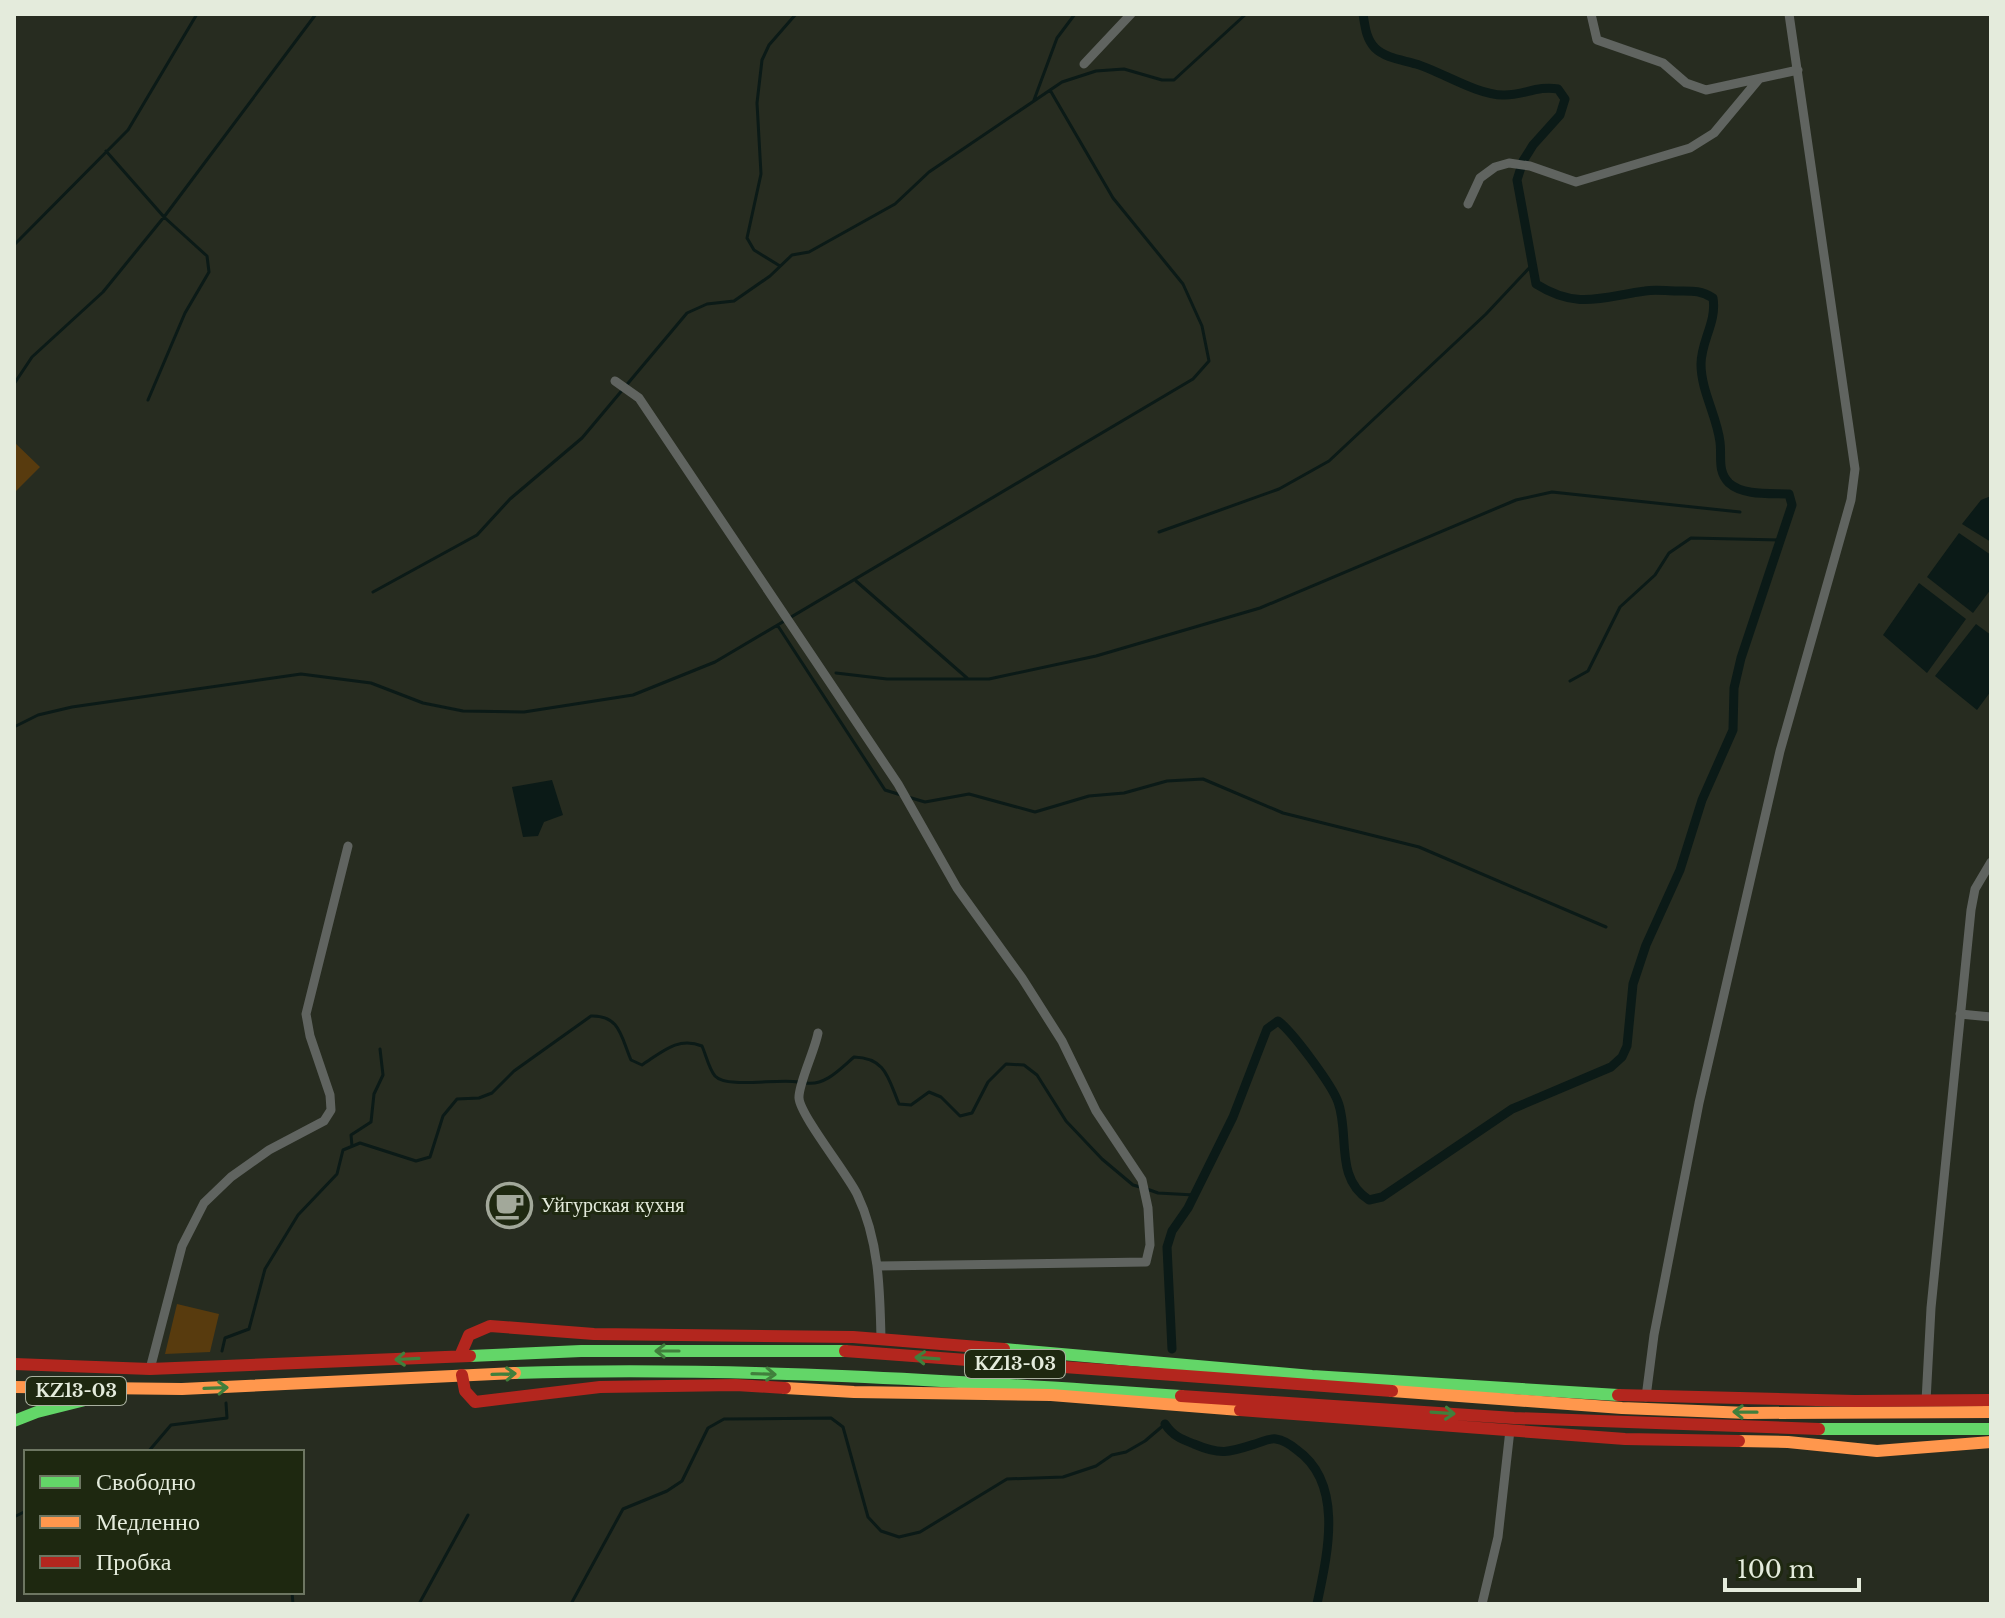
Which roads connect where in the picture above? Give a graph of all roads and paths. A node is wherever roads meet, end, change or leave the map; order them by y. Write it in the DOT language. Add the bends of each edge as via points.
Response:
graph roads {
  1 [pos="1131,14"];
  2 [pos="1591,14"];
  3 [pos="1789,14"];
  4 [pos="1084,64"];
  5 [pos="1798,70"];
  6 [pos="1759,79"];
  7 [pos="1468,204"];
  8 [pos="615,381"];
  9 [pos="348,846"];
  10 [pos="1991,862"];
  11 [pos="1960,1014"];
  12 [pos="1991,1017"];
  13 [pos="818,1033"];
  14 [pos="878,1266"];
  15 [pos="881,1339"];
  16 [pos="880,1354"];
  17 [pos="460,1356"];
  18 [pos="14,1361"];
  19 [pos="150,1369"];
  20 [pos="462,1375"];
  21 [pos="854,1378"];
  22 [pos="877,1378"];
  23 [pos="14,1387"];
  24 [pos="138,1391"];
  25 [pos="854,1392"];
  26 [pos="1646,1397"];
  27 [pos="1991,1400"];
  28 [pos="1926,1401"];
  29 [pos="1991,1412"];
  30 [pos="14,1421"];
  31 [pos="1991,1429"];
  32 [pos="1510,1430"];
  33 [pos="1991,1442"];
  34 [pos="1482,1604"];
  1 -- 4 [label="street"];
  2 -- 6 [label="street" via="1597,40 1663,63 1686,83 1706,90"];
  3 -- 5 [label="street"];
  5 -- 6 [label="street"];
  5 -- 26 [label="street" via="1855,469 1851,500 1780,751 1699,1103"];
  6 -- 7 [label="street" via="1714,133 1690,148 1576,182 1509,163 1480,178"];
  8 -- 14 [label="street" via="639,398 898,784 957,888 1062,1041 1096,1111 1142,1180 1150,1245 1146,1262"];
  9 -- 19 [label="street" via="306,1014 331,1110 324,1121 231,1177 204,1203 182,1246"];
  10 -- 11 [label="street" via="1975,889"];
  11 -- 12 [label="street"];
  11 -- 28 [label="street"];
  13 -- 14 [label="street" via="799,1097 803,1113 857,1194"];
  14 -- 15 [label="street"];
  15 -- 16 [label="main road"];
  15 -- 17 [label="main road" via="606,1336 490,1326 475,1328 464,1339"];
  15 -- 26 [label="main road"];
  16 -- 17 [label="main road, KZ13-03, one-way" via="581,1351"];
  16 -- 22 [label="main road"];
  29 -- 16 [label="main road, KZ13-03, one-way" via="1622,1408"];
  17 -- 19 [label="main road, KZ13-03, one-way"];
  18 -- 19 [label="main road, KZ13-03"];
  20 -- 21 [label="main road, KZ13-03, one-way" via="720,1372"];
  24 -- 20 [label="main road, KZ13-03, one-way"];
  20 -- 25 [label="main road" via="465,1391 475,1402 635,1385"];
  21 -- 22 [label="main road, KZ13-03"];
  21 -- 25 [label="main road"];
  22 -- 31 [label="main road, KZ13-03, one-way" via="1627,1425 1885,1432"];
  23 -- 24 [label="main road, KZ13-03"];
  24 -- 30 [label="main road" via="71,1402"];
  25 -- 32 [label="main road" via="1051,1395"];
  26 -- 28 [label="main road"];
  27 -- 28 [label="main road"];
  32 -- 33 [label="main road" via="1877,1451"];
  32 -- 34 [label="street" via="1498,1537"];
}
